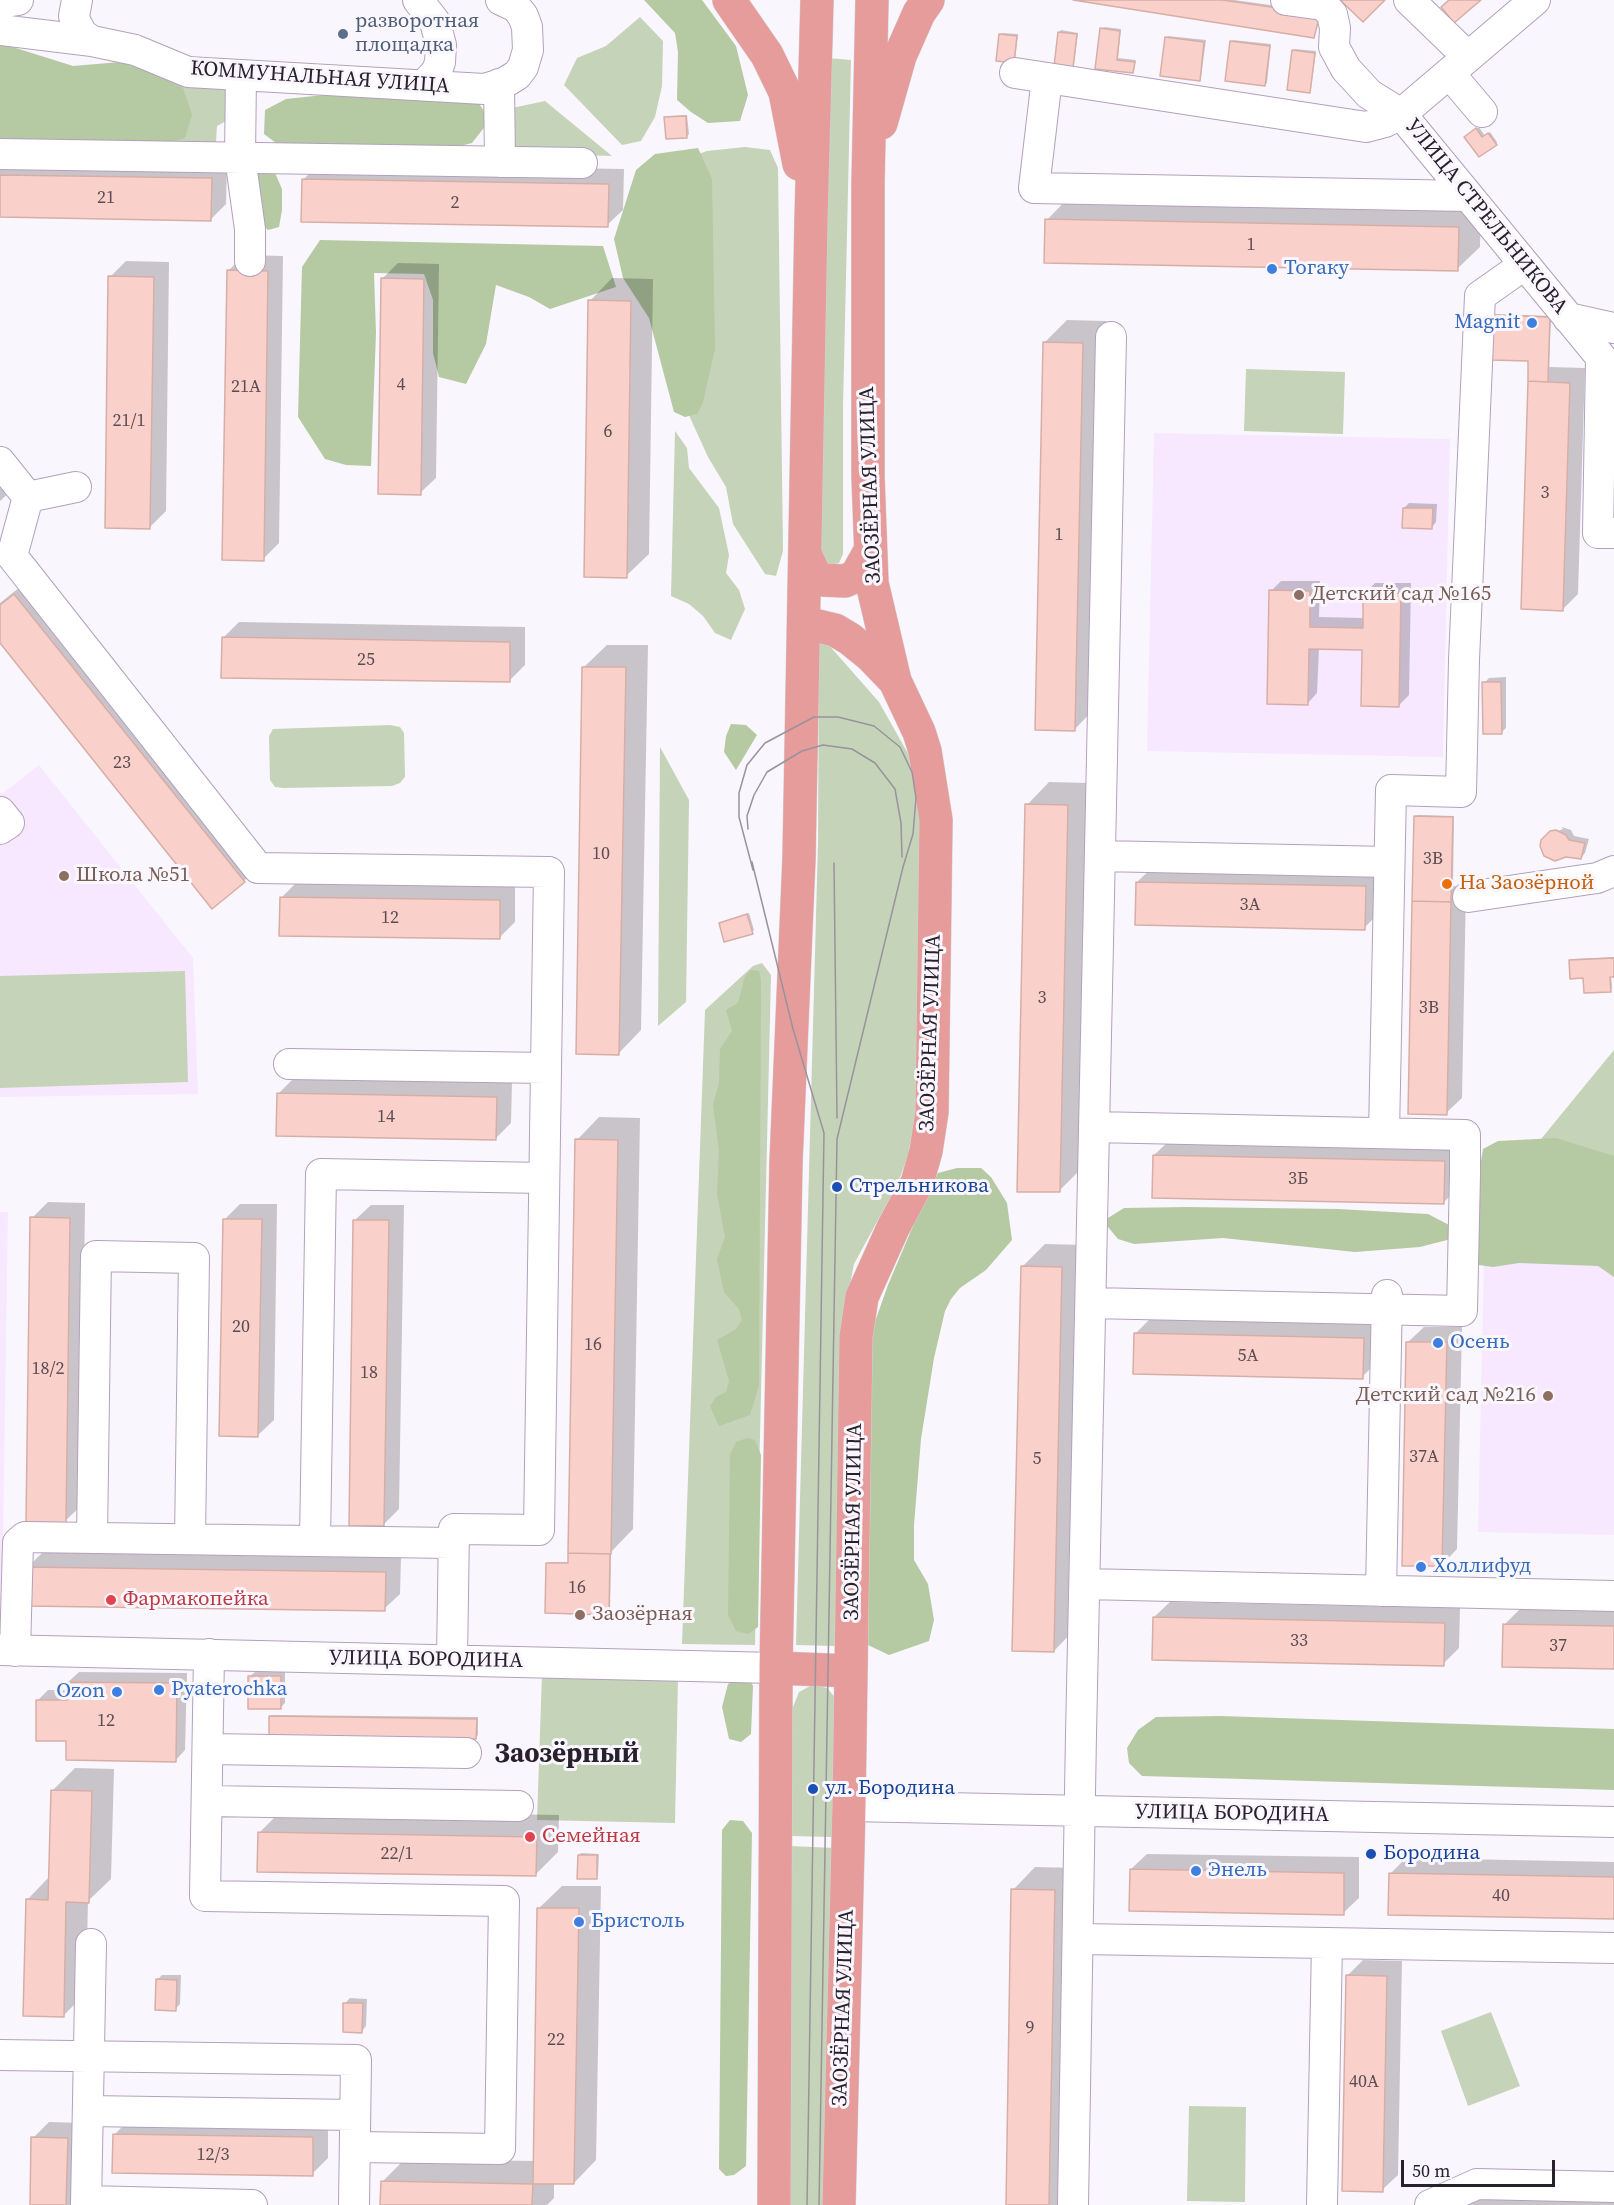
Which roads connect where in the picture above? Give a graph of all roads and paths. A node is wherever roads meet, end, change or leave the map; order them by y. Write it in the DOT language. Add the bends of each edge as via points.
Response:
graph roads {
  1 [pos="18,0"];
  2 [pos="77,0"];
  3 [pos="418,0"];
  4 [pos="501,0"];
  5 [pos="729,0"];
  6 [pos="817,0"];
  7 [pos="872,0"];
  8 [pos="928,0"];
  9 [pos="1286,0"];
  10 [pos="1408,0"];
  11 [pos="1535,0"];
  12 [pos="0,3"];
  13 [pos="1320,3"];
  14 [pos="0,30"];
  15 [pos="92,41"];
  16 [pos="1459,65"];
  17 [pos="1015,73"];
  18 [pos="241,75"];
  19 [pos="1047,78"];
  20 [pos="425,84"];
  21 [pos="499,84"];
  22 [pos="1482,112"];
  23 [pos="1401,114"];
  24 [pos="0,154"];
  25 [pos="240,157"];
  26 [pos="500,162"];
  27 [pos="582,163"];
  28 [pos="868,183"];
  29 [pos="1468,196"];
  30 [pos="811,220"];
  31 [pos="250,261"];
  32 [pos="1524,265"];
  33 [pos="1568,318"];
  34 [pos="1614,328"];
  35 [pos="1111,338"];
  36 [pos="1608,366"];
  37 [pos="0,462"];
  38 [pos="76,487"];
  39 [pos="28,496"];
  40 [pos="1614,533"];
  41 [pos="870,551"];
  42 [pos="806,554"];
  43 [pos="804,627"];
  44 [pos="895,681"];
  45 [pos="0,812"];
  46 [pos="0,829"];
  47 [pos="1100,856"];
  48 [pos="1389,862"];
  49 [pos="1614,871"];
  50 [pos="1468,897"];
  51 [pos="289,1064"];
  52 [pos="546,1068"];
  53 [pos="1094,1127"];
  54 [pos="1384,1133"];
  55 [pos="544,1178"];
  56 [pos="1387,1302"];
  57 [pos="1091,1304"];
  58 [pos="92,1538"];
  59 [pos="189,1539"];
  60 [pos="315,1541"];
  61 [pos="453,1543"];
  62 [pos="1085,1584"];
  63 [pos="1381,1591"];
  64 [pos="1614,1596"];
  65 [pos="7,1651"];
  66 [pos="209,1654"];
  67 [pos="452,1660"];
  68 [pos="776,1668"];
  69 [pos="851,1671"];
  70 [pos="208,1749"];
  71 [pos="466,1753"];
  72 [pos="207,1800"];
  73 [pos="518,1806"];
  74 [pos="849,1806"];
  75 [pos="1080,1811"];
  76 [pos="1614,1822"];
  77 [pos="1078,1939"];
  78 [pos="1327,1943"];
  79 [pos="91,1944"];
  80 [pos="1614,1948"];
  81 [pos="0,2055"];
  82 [pos="89,2056"];
  83 [pos="88,2111"];
  84 [pos="355,2115"];
  85 [pos="355,2147"];
  86 [pos="1614,2187"];
  87 [pos="86,2203"];
  88 [pos="252,2205"];
  89 [pos="354,2205"];
  90 [pos="774,2205"];
  91 [pos="839,2205"];
  92 [pos="1073,2205"];
  93 [pos="1322,2205"];
  94 [pos="1430,2205"];
  1 -- 12 [label="street"];
  2 -- 15 [label="street" via="76,22"];
  3 -- 20 [label="street" via="435,22 441,45 437,71"];
  4 -- 21 [label="street, КОММУНАЛЬНАЯ УЛИЦА" via="516,7 523,16 528,50 517,75"];
  5 -- 30 [label="main road" via="767,55 784,92"];
  6 -- 30 [label="main road"];
  7 -- 28 [label="main road, ЗАОЗЁРНАЯ УЛИЦА"];
  8 -- 28 [label="main road" via="900,56"];
  9 -- 13 [label="street"];
  10 -- 16 [label="street"];
  11 -- 16 [label="street, УЛИЦА СТРЕЛЬНИКОВА"];
  13 -- 23 [label="street" via="1332,14 1334,47 1346,69 1369,94"];
  14 -- 15 [label="street, КОММУНАЛЬНАЯ УЛИЦА"];
  15 -- 18 [label="street, КОММУНАЛЬНАЯ УЛИЦА" via="135,50 188,72"];
  16 -- 22 [label="street"];
  16 -- 23 [label="street, УЛИЦА СТРЕЛЬНИКОВА"];
  17 -- 19 [label="street"];
  18 -- 20 [label="street, КОММУНАЛЬНАЯ УЛИЦА"];
  18 -- 25 [label="street"];
  19 -- 23 [label="street" via="1366,127"];
  19 -- 29 [label="street" via="1034,188"];
  20 -- 21 [label="street, КОММУНАЛЬНАЯ УЛИЦА" via="484,89"];
  21 -- 26 [label="street"];
  23 -- 29 [label="street, УЛИЦА СТРЕЛЬНИКОВА"];
  24 -- 25 [label="street"];
  25 -- 26 [label="street"];
  25 -- 31 [label="street"];
  26 -- 27 [label="street"];
  28 -- 41 [label="main road, ЗАОЗЁРНАЯ УЛИЦА"];
  29 -- 32 [label="street, УЛИЦА СТРЕЛЬНИКОВА"];
  30 -- 42 [label="main road"];
  32 -- 33 [label="street, УЛИЦА СТРЕЛЬНИКОВА"];
  32 -- 48 [label="street" via="1480,296 1461,792 1391,790"];
  33 -- 34 [label="street"];
  33 -- 36 [label="street, УЛИЦА СТРЕЛЬНИКОВА"];
  35 -- 47 [label="street"];
  36 -- 40 [label="street" via="1598,533"];
  37 -- 39 [label="street"];
  38 -- 39 [label="street"];
  39 -- 52 [label="street" via="12,556 258,868 549,872"];
  41 -- 42 [label="main road" via="856,576 844,581 823,580 815,575"];
  41 -- 44 [label="main road, ЗАОЗЁРНАЯ УЛИЦА" via="872,583"];
  42 -- 43 [label="main road"];
  43 -- 44 [label="main road" via="824,626 843,634"];
  43 -- 68 [label="main road" via="786,1162"];
  44 -- 69 [label="main road, ЗАОЗЁРНАЯ УЛИЦА" via="925,751 936,820 932,1112 918,1183 862,1297 856,1337"];
  45 -- 46 [label="street" via="9,823"];
  47 -- 48 [label="street"];
  47 -- 53 [label="street"];
  48 -- 54 [label="street"];
  49 -- 50 [label="street" via="1597,878"];
  51 -- 52 [label="street"];
  52 -- 55 [label="street"];
  53 -- 54 [label="street"];
  53 -- 57 [label="street"];
  54 -- 56 [label="street" via="1466,1135 1462,1311"];
  55 -- 60 [label="street" via="321,1174"];
  55 -- 61 [label="street" via="539,1530 454,1529"];
  56 -- 57 [label="street"];
  56 -- 63 [label="street"];
  57 -- 62 [label="street"];
  58 -- 59 [label="street"];
  58 -- 59 [label="street" via="96,1256 194,1258"];
  58 -- 65 [label="street" via="21,1539"];
  59 -- 60 [label="street"];
  60 -- 61 [label="street"];
  61 -- 67 [label="street"];
  62 -- 63 [label="street"];
  62 -- 75 [label="street"];
  63 -- 64 [label="street"];
  65 -- 66 [label="street, УЛИЦА БОРОДИНА"];
  66 -- 67 [label="street, УЛИЦА БОРОДИНА"];
  66 -- 70 [label="street"];
  67 -- 68 [label="street, УЛИЦА БОРОДИНА"];
  68 -- 69 [label="main road, УЛИЦА БОРОДИНА"];
  68 -- 90 [label="main road"];
  69 -- 74 [label="main road, ЗАОЗЁРНАЯ УЛИЦА"];
  70 -- 71 [label="street"];
  70 -- 72 [label="street"];
  72 -- 73 [label="street"];
  72 -- 85 [label="street" via="205,1896 504,1901 500,2149"];
  74 -- 75 [label="street, УЛИЦА БОРОДИНА"];
  74 -- 91 [label="main road, ЗАОЗЁРНАЯ УЛИЦА"];
  75 -- 76 [label="street, УЛИЦА БОРОДИНА"];
  75 -- 77 [label="street"];
  77 -- 78 [label="street"];
  77 -- 92 [label="street"];
  78 -- 80 [label="street"];
  78 -- 93 [label="street"];
  79 -- 82 [label="street"];
  81 -- 82 [label="street"];
  82 -- 83 [label="street"];
  82 -- 84 [label="street" via="356,2060"];
  83 -- 84 [label="street"];
  83 -- 87 [label="street"];
  84 -- 85 [label="street"];
  85 -- 89 [label="street"];
  86 -- 94 [label="street" via="1477,2184"];
  87 -- 88 [label="street"];
}
